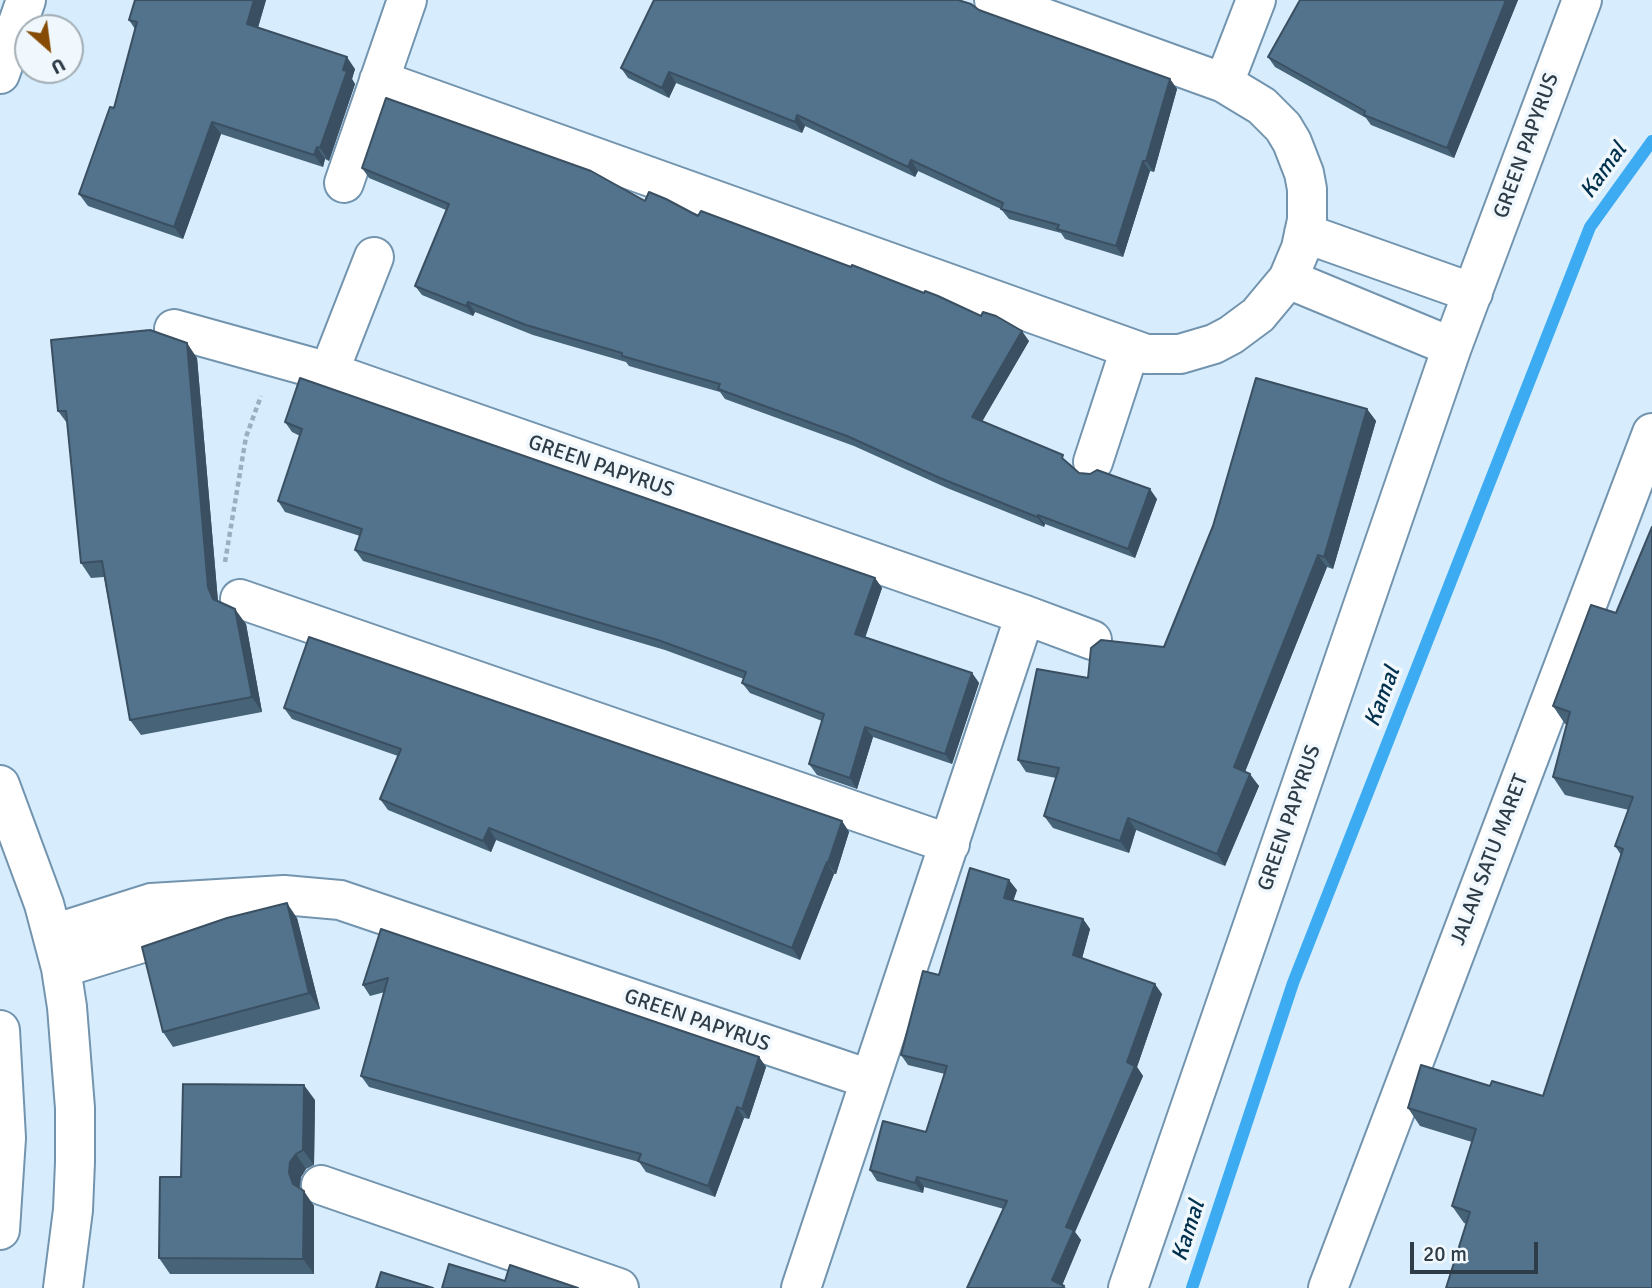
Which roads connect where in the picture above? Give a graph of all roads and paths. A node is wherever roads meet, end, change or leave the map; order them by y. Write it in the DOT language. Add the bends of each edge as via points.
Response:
graph roads {
  1 [pos="26,0"];
  2 [pos="407,0"];
  3 [pos="994,0"];
  4 [pos="1256,0"];
  5 [pos="1582,0"];
  6 [pos="0,74"];
  7 [pos="379,80"];
  8 [pos="1224,83"];
  9 [pos="344,183"];
  10 [pos="1304,233"];
  11 [pos="374,257"];
  12 [pos="1288,279"];
  13 [pos="1473,293"];
  14 [pos="174,329"];
  15 [pos="1452,348"];
  16 [pos="1130,349"];
  17 [pos="276,356"];
  18 [pos="329,372"];
  19 [pos="1652,433"];
  20 [pos="1093,462"];
  21 [pos="1644,481"];
  22 [pos="240,599"];
  23 [pos="1025,615"];
  24 [pos="1091,640"];
  25 [pos="0,785"];
  26 [pos="950,844"];
  27 [pos="57,951"];
  28 [pos="0,1030"];
  29 [pos="869,1079"];
  30 [pos="321,1185"];
  31 [pos="0,1223"];
  32 [pos="63,1288"];
  33 [pos="619,1288"];
  34 [pos="801,1288"];
  35 [pos="1128,1288"];
  36 [pos="1328,1288"];
  1 -- 6 [label="street"];
  2 -- 7 [label="street"];
  3 -- 8 [label="street"];
  4 -- 8 [label="street"];
  5 -- 13 [label="street, GREEN PAPYRUS"];
  7 -- 9 [label="street"];
  7 -- 16 [label="street"];
  8 -- 10 [label="street" via="1262,106 1292,142 1307,189"];
  10 -- 12 [label="street"];
  10 -- 13 [label="street"];
  11 -- 18 [label="street"];
  12 -- 15 [label="street"];
  12 -- 16 [label="street" via="1258,315 1214,344 1180,354"];
  13 -- 15 [label="street, GREEN PAPYRUS"];
  14 -- 17 [label="street, GREEN PAPYRUS"];
  15 -- 35 [label="street, GREEN PAPYRUS"];
  16 -- 20 [label="street"];
  17 -- 18 [label="street, GREEN PAPYRUS"];
  17 -- 22 [label="path" via="246,437 225,562"];
  18 -- 23 [label="street, GREEN PAPYRUS"];
  19 -- 21 [label="street, JALAN SATU MARET"];
  21 -- 36 [label="street, JALAN SATU MARET"];
  22 -- 26 [label="street"];
  23 -- 24 [label="street, GREEN PAPYRUS"];
  23 -- 26 [label="street"];
  25 -- 27 [label="street" via="32,866"];
  26 -- 29 [label="street"];
  27 -- 29 [label="street, GREEN PAPYRUS" via="151,903 284,895 340,900"];
  27 -- 32 [label="street" via="67,1007 75,1108 73,1210"];
  28 -- 31 [label="street" via="6,1138"];
  29 -- 34 [label="street"];
  30 -- 33 [label="street"];
}
